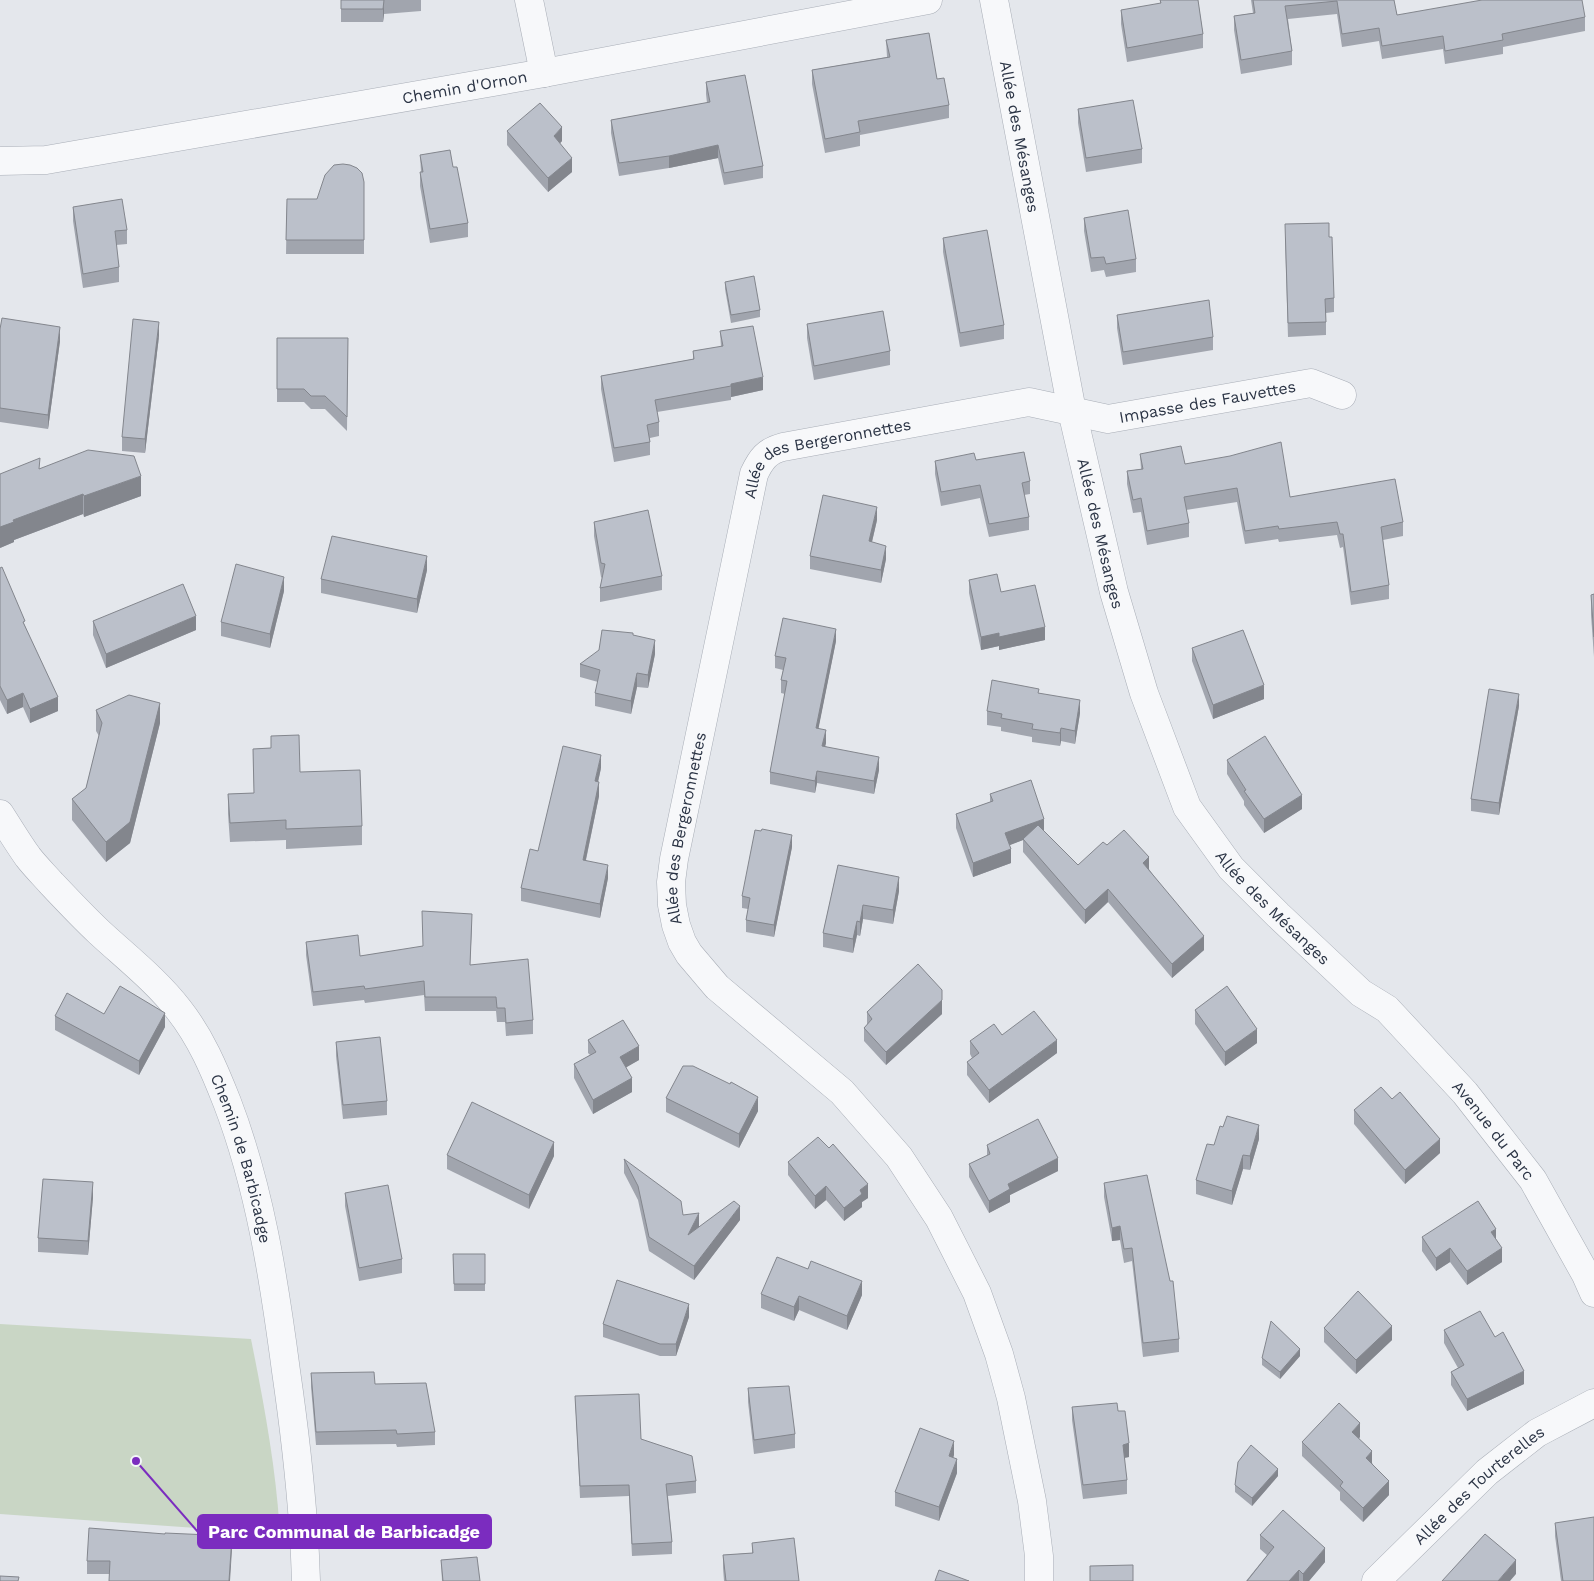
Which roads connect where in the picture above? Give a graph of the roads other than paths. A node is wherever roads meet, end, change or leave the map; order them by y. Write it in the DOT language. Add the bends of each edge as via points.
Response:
graph roads {
  1 [pos="529,0"];
  2 [pos="928,0"];
  3 [pos="994,0"];
  4 [pos="544,73"];
  5 [pos="0,161"];
  6 [pos="1342,395"];
  7 [pos="1072,411"];
  8 [pos="0,814"];
  9 [pos="1361,992"];
  10 [pos="1594,1293"];
  11 [pos="1594,1403"];
  12 [pos="306,1581"];
  13 [pos="1040,1581"];
  14 [pos="1376,1581"];
  1 -- 4 [label="street"];
  2 -- 4 [label="street, Chemin d'Ornon"];
  3 -- 7 [label="street, Allée des Mésanges"];
  4 -- 5 [label="street, Chemin d'Ornon" via="46,160"];
  6 -- 7 [label="street, Impasse des Fauvettes" via="1311,383 1108,419"];
  7 -- 9 [label="street, Allée des Mésanges" via="1117,601 1144,693 1187,807 1231,868"];
  7 -- 13 [label="street, Allée des Bergeronnettes" via="1029,402 783,447 774,449 759,462 671,882 676,925 682,942 702,971 735,1004 842,1092 898,1157 939,1218 977,1293 1011,1398 1032,1501"];
  8 -- 12 [label="street, Chemin de Barbicadge" via="29,858 55,887 179,1010 199,1038 214,1070 252,1176 264,1233 290,1402"];
  9 -- 10 [label="street, Avenue du Parc" via="1387,1009 1465,1093 1533,1180"];
  11 -- 14 [label="street, Allée des Tourterelles" via="1537,1433 1487,1472"];
}
